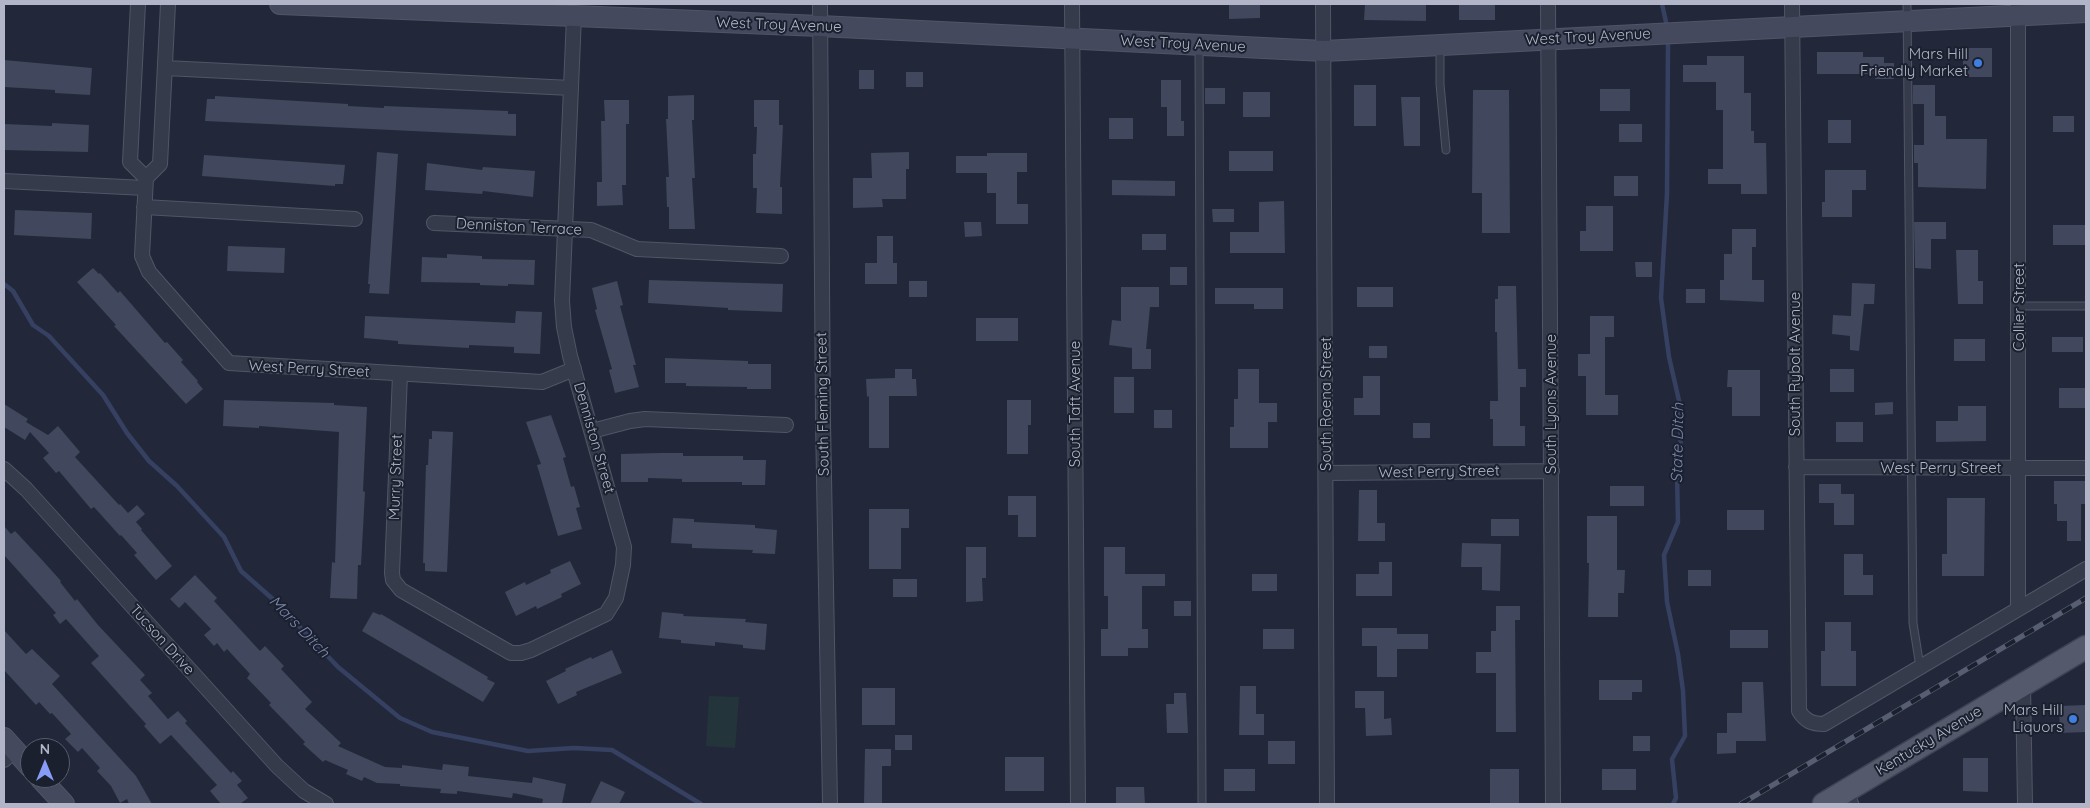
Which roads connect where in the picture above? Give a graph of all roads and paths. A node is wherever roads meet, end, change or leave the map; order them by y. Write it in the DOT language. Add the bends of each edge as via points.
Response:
graph roads {
  1 [pos="138,4"];
  2 [pos="168,4"];
  3 [pos="280,4"];
  4 [pos="304,4"];
  5 [pos="820,4"];
  6 [pos="1072,4"];
  7 [pos="1323,4"];
  8 [pos="1548,4"];
  9 [pos="1792,4"];
  10 [pos="2018,9"];
  11 [pos="567,12"];
  12 [pos="1907,12"];
  13 [pos="2086,12"];
  14 [pos="820,26"];
  15 [pos="1792,27"];
  16 [pos="1072,39"];
  17 [pos="1548,40"];
  18 [pos="1199,45"];
  19 [pos="1440,45"];
  20 [pos="1324,51"];
  21 [pos="165,68"];
  22 [pos="571,88"];
  23 [pos="1446,150"];
  24 [pos="4,181"];
  25 [pos="146,183"];
  26 [pos="144,207"];
  27 [pos="354,219"];
  28 [pos="434,223"];
  29 [pos="565,229"];
  30 [pos="781,256"];
  31 [pos="2019,306"];
  32 [pos="2086,306"];
  33 [pos="574,369"];
  34 [pos="400,374"];
  35 [pos="786,425"];
  36 [pos="592,430"];
  37 [pos="1796,467"];
  38 [pos="4,468"];
  39 [pos="1911,468"];
  40 [pos="2019,468"];
  41 [pos="2086,468"];
  42 [pos="1552,471"];
  43 [pos="1326,473"];
  44 [pos="2086,568"];
  45 [pos="393,580"];
  46 [pos="2018,609"];
  47 [pos="2086,647"];
  48 [pos="1920,667"];
  49 [pos="2023,685"];
  50 [pos="7,750"];
  51 [pos="20,760"];
  52 [pos="49,788"];
  53 [pos="1852,797"];
  54 [pos="64,804"];
  55 [pos="326,804"];
  56 [pos="830,804"];
  57 [pos="1078,804"];
  58 [pos="1202,804"];
  59 [pos="1327,804"];
  60 [pos="1553,804"];
  61 [pos="1824,804"];
  62 [pos="2025,804"];
  1 -- 25 [label="street" via="130,162"];
  2 -- 21 [label="street"];
  3 -- 4 [label="street, West Troy Avenue"];
  4 -- 11 [label="street, West Troy Avenue"];
  5 -- 14 [label="street, South Fleming Street"];
  6 -- 16 [label="street, South Taft Avenue"];
  7 -- 20 [label="street, South Roena Street"];
  8 -- 17 [label="street, South Lyons Avenue"];
  9 -- 15 [label="street, South Rybolt Avenue"];
  10 -- 12 [label="street, West Troy Avenue"];
  10 -- 13 [label="street, West Troy Avenue"];
  10 -- 31 [label="street, Collier Street"];
  11 -- 14 [label="street, West Troy Avenue"];
  11 -- 22 [label="street, Denniston Street"];
  12 -- 15 [label="street, West Troy Avenue"];
  12 -- 39 [label="lane"];
  14 -- 16 [label="street, West Troy Avenue"];
  14 -- 56 [label="street, South Fleming Street"];
  15 -- 17 [label="street, West Troy Avenue"];
  15 -- 37 [label="street, South Rybolt Avenue"];
  16 -- 18 [label="street, West Troy Avenue"];
  16 -- 57 [label="street, South Taft Avenue"];
  17 -- 19 [label="street, West Troy Avenue"];
  17 -- 42 [label="street, South Lyons Avenue"];
  18 -- 20 [label="street, West Troy Avenue"];
  18 -- 58 [label="lane"];
  19 -- 20 [label="street, West Troy Avenue"];
  19 -- 23 [label="lane"];
  20 -- 43 [label="street, South Roena Street"];
  21 -- 22 [label="street"];
  21 -- 25 [label="street" via="160,164"];
  22 -- 29 [label="street, Denniston Street"];
  24 -- 25 [label="street"];
  25 -- 26 [label="street, West Perry Street"];
  26 -- 27 [label="street"];
  26 -- 34 [label="street, West Perry Street" via="142,256 147,270 228,363"];
  28 -- 29 [label="street, Denniston Terrace"];
  29 -- 30 [label="street, Denniston Terrace" via="591,230 637,249"];
  29 -- 33 [label="street, Denniston Street" via="562,301 564,327"];
  31 -- 32 [label="lane"];
  31 -- 40 [label="street, Collier Street"];
  33 -- 34 [label="street, West Perry Street" via="542,382"];
  33 -- 36 [label="street, Denniston Street"];
  34 -- 45 [label="street, Murry Street"];
  35 -- 36 [label="street" via="645,419"];
  36 -- 45 [label="street, Denniston Street" via="624,547 616,598 606,614 531,650 511,653 401,590"];
  37 -- 39 [label="street, West Perry Street"];
  37 -- 48 [label="street, South Rybolt Avenue" via="1799,711 1808,721 1824,724"];
  38 -- 55 [label="street, Tucson Drive" via="276,766"];
  39 -- 40 [label="street, West Perry Street"];
  39 -- 48 [label="lane" via="1913,624"];
  40 -- 41 [label="street, West Perry Street"];
  40 -- 46 [label="street, Collier Street"];
  42 -- 43 [label="street, West Perry Street"];
  42 -- 60 [label="street, South Lyons Avenue"];
  43 -- 59 [label="street, South Roena Street"];
  44 -- 46 [label="street"];
  46 -- 48 [label="street"];
  47 -- 49 [label="main road, Kentucky Avenue"];
  49 -- 53 [label="main road, Kentucky Avenue"];
  49 -- 62 [label="street"];
  50 -- 51 [label="street"];
  52 -- 54 [label="street"];
  53 -- 61 [label="main road, Kentucky Avenue"];
}
